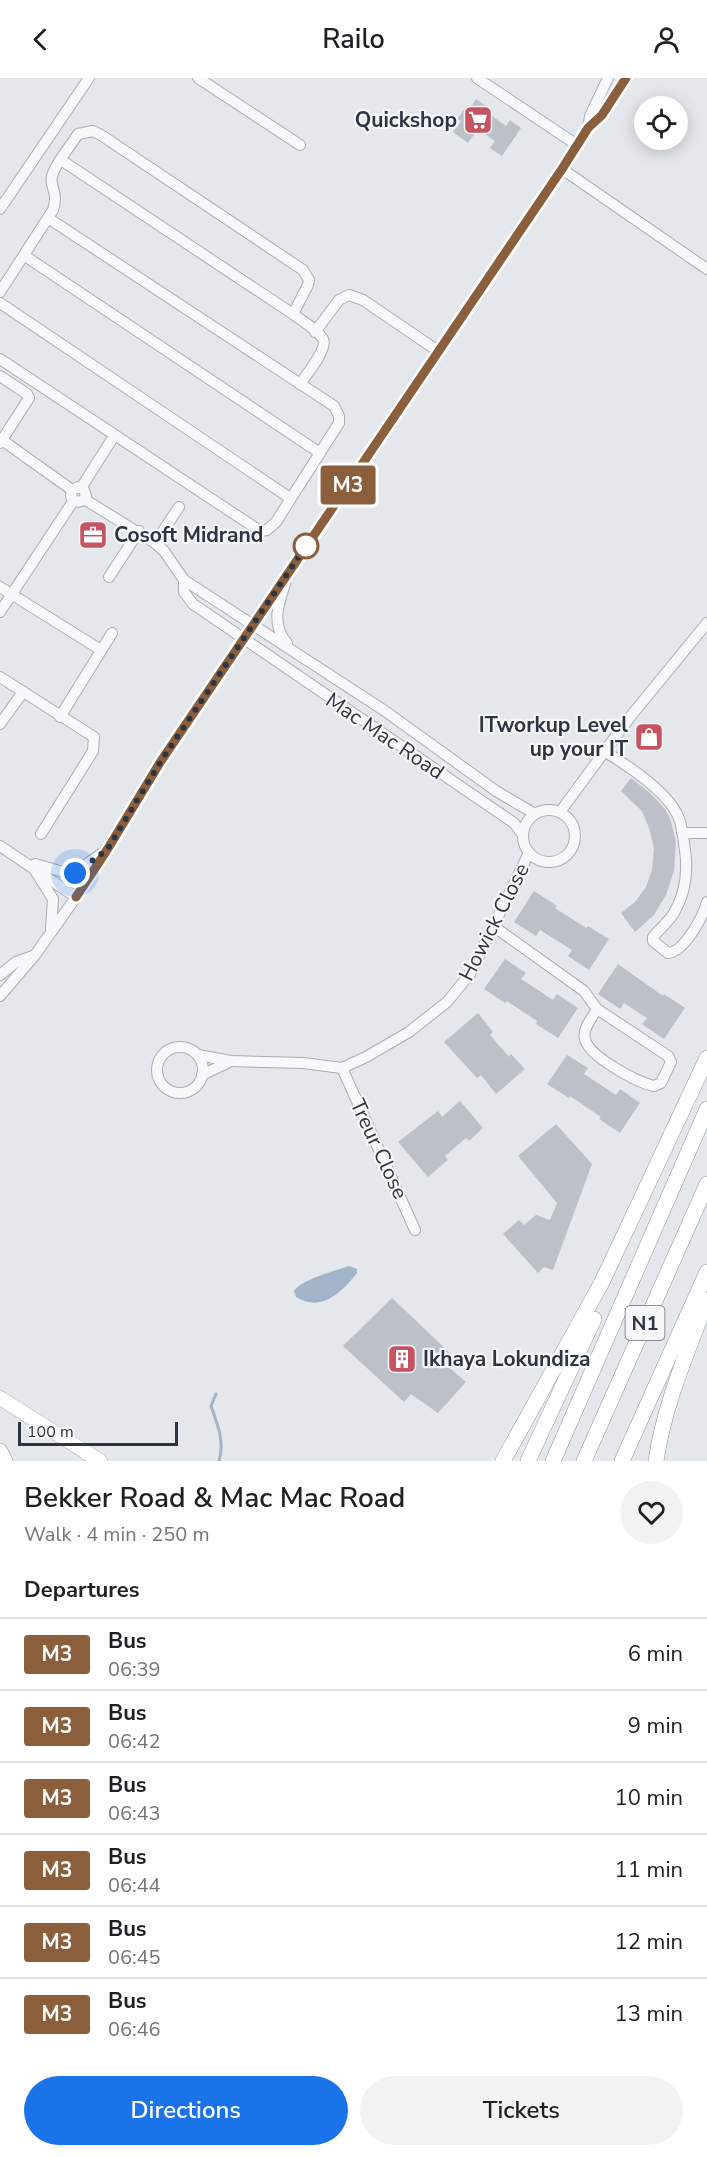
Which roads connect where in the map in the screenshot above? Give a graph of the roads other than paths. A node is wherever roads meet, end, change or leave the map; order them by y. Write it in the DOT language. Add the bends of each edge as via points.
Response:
graph roads {
  1 [pos="88,78"];
  2 [pos="198,78"];
  3 [pos="477,78"];
  4 [pos="608,78"];
  5 [pos="626,78"];
  6 [pos="588,128"];
  7 [pos="300,145"];
  8 [pos="577,145"];
  9 [pos="61,160"];
  10 [pos="562,169"];
  11 [pos="0,209"];
  12 [pos="48,218"];
  13 [pos="25,256"];
  14 [pos="707,269"];
  15 [pos="0,292"];
  16 [pos="0,303"];
  17 [pos="294,314"];
  18 [pos="315,332"];
  19 [pos="438,351"];
  20 [pos="0,359"];
  21 [pos="0,376"];
  22 [pos="300,384"];
  23 [pos="114,436"];
  24 [pos="1,442"];
  25 [pos="320,453"];
  26 [pos="78,494"];
  27 [pos="290,498"];
  28 [pos="178,507"];
  29 [pos="139,531"];
  30 [pos="155,543"];
  31 [pos="289,573"];
  32 [pos="108,577"];
  33 [pos="184,580"];
  34 [pos="0,587"];
  35 [pos="12,596"];
  36 [pos="0,612"];
  37 [pos="707,623"];
  38 [pos="254,624"];
  39 [pos="112,633"];
  40 [pos="244,639"];
  41 [pos="101,650"];
  42 [pos="293,650"];
  43 [pos="0,677"];
  44 [pos="23,692"];
  45 [pos="385,711"];
  46 [pos="60,717"];
  47 [pos="0,724"];
  48 [pos="373,727"];
  49 [pos="604,751"];
  50 [pos="560,813"];
  51 [pos="535,814"];
  52 [pos="682,833"];
  53 [pos="707,833"];
  54 [pos="40,834"];
  55 [pos="523,835"];
  56 [pos="0,846"];
  57 [pos="107,850"];
  58 [pos="530,853"];
  59 [pos="25,862"];
  60 [pos="35,869"];
  61 [pos="76,897"];
  62 [pos="707,902"];
  63 [pos="493,926"];
  64 [pos="51,930"];
  65 [pos="35,955"];
  66 [pos="0,975"];
  67 [pos="0,996"];
  68 [pos="597,1009"];
  69 [pos="198,1055"];
  70 [pos="707,1060"];
  71 [pos="231,1061"];
  72 [pos="342,1068"];
  73 [pos="202,1075"];
  74 [pos="707,1109"];
  75 [pos="707,1185"];
  76 [pos="415,1230"];
  77 [pos="707,1272"];
  78 [pos="707,1300"];
  79 [pos="0,1398"];
  80 [pos="0,1451"];
  81 [pos="4,1461"];
  82 [pos="10,1461"];
  83 [pos="100,1461"];
  84 [pos="503,1461"];
  85 [pos="528,1461"];
  86 [pos="553,1461"];
  87 [pos="584,1461"];
  88 [pos="622,1461"];
  89 [pos="656,1461"];
  1 -- 11 [label="street"];
  2 -- 7 [label="street"];
  3 -- 8 [label="street"];
  4 -- 6 [label="street"];
  5 -- 6 [label="street" via="602,115"];
  6 -- 8 [label="street"];
  8 -- 10 [label="street"];
  9 -- 12 [label="street" via="51,178 57,197"];
  9 -- 17 [label="street"];
  9 -- 17 [label="street" via="80,133 93,131 101,135 303,270 308,285"];
  10 -- 14 [label="street"];
  10 -- 19 [label="street"];
  12 -- 13 [label="street"];
  12 -- 22 [label="street"];
  13 -- 15 [label="street"];
  13 -- 25 [label="street"];
  16 -- 27 [label="street"];
  17 -- 18 [label="street"];
  18 -- 19 [label="street" via="339,300 349,295 363,300"];
  18 -- 22 [label="street" via="323,340 323,350"];
  19 -- 31 [label="street"];
  20 -- 23 [label="street"];
  21 -- 24 [label="street" via="29,398"];
  22 -- 25 [label="street" via="334,406 339,416 338,426"];
  23 -- 26 [label="street"];
  23 -- 27 [label="street" via="257,531 272,526"];
  24 -- 26 [label="street"];
  25 -- 27 [label="street"];
  26 -- 29 [label="street"];
  26 -- 35 [label="street"];
  28 -- 30 [label="street"];
  29 -- 30 [label="street"];
  29 -- 32 [label="street"];
  30 -- 33 [label="street"];
  31 -- 38 [label="street"];
  31 -- 42 [label="street" via="277,620 282,638"];
  33 -- 38 [label="street, Mac Mac Road"];
  33 -- 40 [label="street, Mac Mac Road" via="184,592 193,604"];
  34 -- 35 [label="street"];
  35 -- 36 [label="street"];
  35 -- 41 [label="street"];
  37 -- 49 [label="street"];
  38 -- 40 [label="street"];
  38 -- 42 [label="street, Mac Mac Road"];
  39 -- 41 [label="street"];
  40 -- 48 [label="street, Mac Mac Road"];
  40 -- 57 [label="street" via="161,761"];
  41 -- 46 [label="street"];
  42 -- 45 [label="street, Mac Mac Road"];
  43 -- 44 [label="street"];
  44 -- 46 [label="street"];
  44 -- 47 [label="street"];
  45 -- 48 [label="street"];
  45 -- 51 [label="street, Mac Mac Road" via="496,791"];
  46 -- 54 [label="street" via="94,737 95,743"];
  48 -- 55 [label="street, Mac Mac Road" via="514,823"];
  49 -- 50 [label="street"];
  49 -- 52 [label="street" via="649,782 677,814"];
  50 -- 51 [label="street" via="551,810"];
  50 -- 58 [label="street" via="567,817 575,832 572,849 550,862"];
  51 -- 55 [label="street"];
  52 -- 53 [label="street"];
  52 -- 62 [label="street" via="685,880 673,914 653,941 668,953 677,951 704,915"];
  55 -- 58 [label="street"];
  56 -- 59 [label="street"];
  57 -- 59 [label="street" via="75,873"];
  57 -- 61 [label="street"];
  58 -- 63 [label="street, Howick Close"];
  59 -- 60 [label="street"];
  60 -- 61 [label="street"];
  60 -- 64 [label="street" via="53,899"];
  61 -- 64 [label="street"];
  63 -- 68 [label="street" via="584,992"];
  63 -- 72 [label="street, Howick Close" via="470,975 447,1002 409,1032"];
  64 -- 65 [label="street"];
  65 -- 66 [label="street" via="16,962"];
  65 -- 67 [label="street"];
  68 -- 68 [label="street" via="668,1056 671,1062 661,1083 654,1086 638,1081 591,1049 585,1031"];
  69 -- 71 [label="street"];
  69 -- 73 [label="street"];
  69 -- 73 [label="street" via="190,1049 171,1048 158,1062 157,1072 168,1090 178,1093 189,1091"];
  70 -- 84 [label="highway" via="602,1282"];
  70 -- 85 [label="highway" via="615,1274"];
  71 -- 72 [label="street"];
  71 -- 73 [label="street"];
  72 -- 76 [label="street, Treur Close"];
  74 -- 86 [label="highway, N1"];
  75 -- 87 [label="highway, N1"];
  77 -- 88 [label="highway"];
  78 -- 89 [label="highway" via="670,1396"];
  79 -- 83 [label="main road"];
  80 -- 81 [label="highway"];
  80 -- 82 [label="main road"];
}
